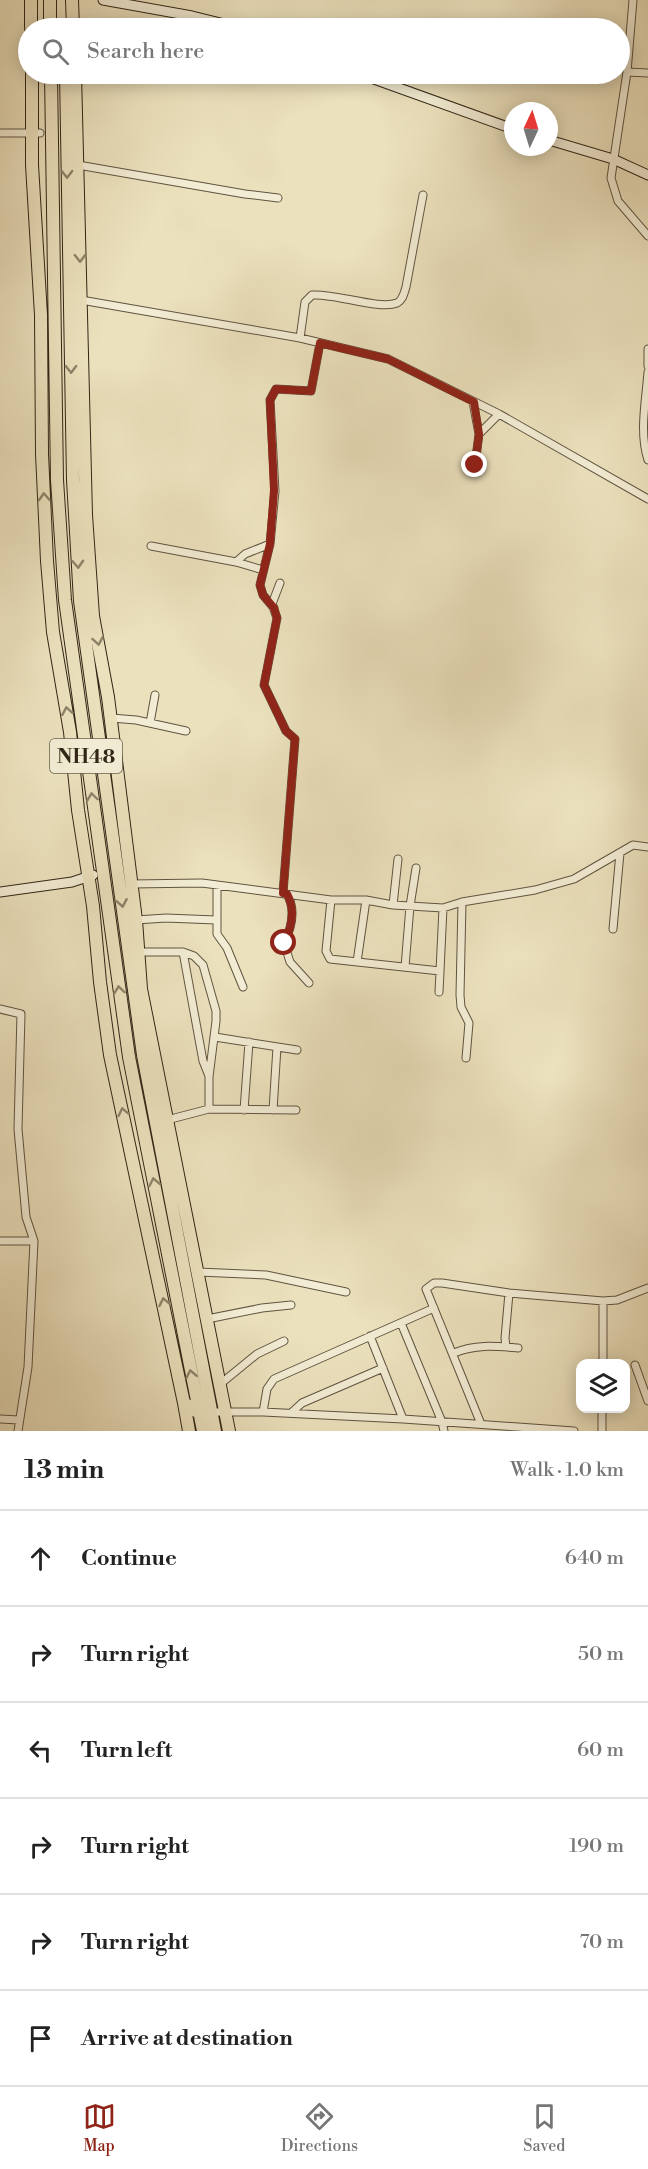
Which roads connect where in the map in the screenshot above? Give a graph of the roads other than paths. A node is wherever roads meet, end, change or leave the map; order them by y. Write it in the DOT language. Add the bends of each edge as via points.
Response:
graph roads {
  1 [pos="31,0"];
  2 [pos="50,0"];
  3 [pos="64,0"];
  4 [pos="72,0"];
  5 [pos="103,0"];
  6 [pos="633,0"];
  7 [pos="31,18"];
  8 [pos="50,18"];
  9 [pos="65,18"];
  10 [pos="73,18"];
  11 [pos="200,18"];
  12 [pos="630,36"];
  13 [pos="630,72"];
  14 [pos="648,73"];
  15 [pos="33,84"];
  16 [pos="51,84"];
  17 [pos="66,84"];
  18 [pos="75,84"];
  19 [pos="388,84"];
  20 [pos="625,84"];
  21 [pos="504,126"];
  22 [pos="0,133"];
  23 [pos="36,133"];
  24 [pos="558,143"];
  25 [pos="613,159"];
  26 [pos="78,165"];
  27 [pos="648,176"];
  28 [pos="423,195"];
  29 [pos="278,198"];
  30 [pos="648,236"];
  31 [pos="81,300"];
  32 [pos="300,338"];
  33 [pos="320,343"];
  34 [pos="648,349"];
  35 [pos="41,353"];
  36 [pos="55,353"];
  37 [pos="648,366"];
  38 [pos="648,372"];
  39 [pos="474,402"];
  40 [pos="499,414"];
  41 [pos="479,434"];
  42 [pos="648,460"];
  43 [pos="475,465"];
  44 [pos="648,499"];
  45 [pos="270,544"];
  46 [pos="151,546"];
  47 [pos="236,562"];
  48 [pos="263,570"];
  49 [pos="280,583"];
  50 [pos="274,608"];
  51 [pos="155,695"];
  52 [pos="111,718"];
  53 [pos="150,723"];
  54 [pos="186,731"];
  55 [pos="648,847"];
  56 [pos="620,853"];
  57 [pos="398,859"];
  58 [pos="416,868"];
  59 [pos="91,876"];
  60 [pos="128,876"];
  61 [pos="217,885"];
  62 [pos="0,892"];
  63 [pos="285,894"];
  64 [pos="331,900"];
  65 [pos="366,900"];
  66 [pos="462,902"];
  67 [pos="393,905"];
  68 [pos="410,906"];
  69 [pos="443,908"];
  70 [pos="136,920"];
  71 [pos="216,920"];
  72 [pos="613,929"];
  73 [pos="139,952"];
  74 [pos="183,952"];
  75 [pos="357,962"];
  76 [pos="405,967"];
  77 [pos="440,971"];
  78 [pos="309,983"];
  79 [pos="243,987"];
  80 [pos="439,992"];
  81 [pos="0,1009"];
  82 [pos="216,1037"];
  83 [pos="249,1042"];
  84 [pos="277,1047"];
  85 [pos="297,1050"];
  86 [pos="466,1058"];
  87 [pos="209,1077"];
  88 [pos="209,1109"];
  89 [pos="244,1110"];
  90 [pos="273,1110"];
  91 [pos="296,1110"];
  92 [pos="167,1120"];
  93 [pos="0,1241"];
  94 [pos="34,1241"];
  95 [pos="198,1272"];
  96 [pos="648,1288"];
  97 [pos="346,1292"];
  98 [pos="509,1293"];
  99 [pos="603,1301"];
  100 [pos="291,1305"];
  101 [pos="434,1308"];
  102 [pos="207,1319"];
  103 [pos="401,1323"];
  104 [pos="370,1336"];
  105 [pos="284,1341"];
  106 [pos="506,1347"];
  107 [pos="518,1348"];
  108 [pos="454,1353"];
  109 [pos="603,1359"];
  110 [pos="635,1365"];
  111 [pos="382,1368"];
  112 [pos="219,1385"];
  113 [pos="648,1401"];
  114 [pos="184,1403"];
  115 [pos="212,1412"];
  116 [pos="263,1412"];
  117 [pos="291,1413"];
  118 [pos="602,1413"];
  119 [pos="0,1419"];
  120 [pos="403,1419"];
  121 [pos="19,1420"];
  122 [pos="442,1422"];
  123 [pos="481,1424"];
  124 [pos="558,1430"];
  125 [pos="18,1431"];
  126 [pos="189,1431"];
  127 [pos="203,1431"];
  128 [pos="215,1431"];
  129 [pos="229,1431"];
  130 [pos="444,1431"];
  131 [pos="574,1431"];
  132 [pos="602,1431"];
  1 -- 7 [label="highway"];
  2 -- 8 [label="highway"];
  3 -- 9 [label="highway"];
  4 -- 10 [label="highway"];
  5 -- 11 [label="street"];
  6 -- 12 [label="street"];
  13 -- 14 [label="street"];
  15 -- 23 [label="highway"];
  16 -- 36 [label="highway, NH48"];
  17 -- 115 [label="highway, NH48, one-way" via="73,480 80,601 142,1055"];
  18 -- 26 [label="highway"];
  19 -- 21 [label="street"];
  20 -- 25 [label="street"];
  22 -- 23 [label="street"];
  23 -- 35 [label="highway"];
  24 -- 25 [label="street"];
  25 -- 27 [label="street"];
  25 -- 30 [label="street" via="611,178 618,201"];
  26 -- 29 [label="street"];
  26 -- 31 [label="highway, one-way"];
  28 -- 32 [label="street" via="406,287 400,300 382,304 312,295 305,302"];
  31 -- 32 [label="street"];
  31 -- 52 [label="highway, one-way" via="86,515 93,616"];
  32 -- 33 [label="street"];
  33 -- 39 [label="street" via="388,359"];
  33 -- 45 [label="street" via="311,391 276,389 270,400 274,490"];
  34 -- 37 [label="street"];
  35 -- 36 [label="highway"];
  59 -- 35 [label="highway, one-way" via="78,810 46,561"];
  115 -- 36 [label="highway, NH48, one-way" via="129,1057 65,600 57,480"];
  38 -- 42 [label="street" via="643,441"];
  39 -- 40 [label="street"];
  39 -- 41 [label="street"];
  40 -- 41 [label="street"];
  40 -- 44 [label="street"];
  41 -- 43 [label="street"];
  45 -- 47 [label="street"];
  45 -- 48 [label="street"];
  46 -- 47 [label="street"];
  47 -- 48 [label="street"];
  48 -- 50 [label="street" via="260,585"];
  49 -- 50 [label="street" via="274,595"];
  50 -- 63 [label="street" via="277,618 264,685 286,731 295,739"];
  51 -- 53 [label="street"];
  52 -- 53 [label="street"];
  52 -- 60 [label="highway"];
  53 -- 54 [label="street"];
  55 -- 56 [label="street" via="633,845"];
  56 -- 66 [label="street" via="574,879 536,890"];
  56 -- 72 [label="street"];
  57 -- 67 [label="street"];
  58 -- 68 [label="street"];
  59 -- 62 [label="street"];
  114 -- 59 [label="highway, one-way" via="110,1055"];
  60 -- 61 [label="street"];
  60 -- 70 [label="highway"];
  61 -- 63 [label="street"];
  61 -- 71 [label="street"];
  63 -- 64 [label="street"];
  63 -- 78 [label="street" via="294,906 284,943 290,962"];
  64 -- 65 [label="street"];
  64 -- 75 [label="street" via="326,951 330,959"];
  65 -- 67 [label="street"];
  65 -- 75 [label="street"];
  66 -- 69 [label="street"];
  66 -- 86 [label="street" via="460,995 469,1023"];
  67 -- 68 [label="street"];
  68 -- 69 [label="street"];
  68 -- 76 [label="street"];
  69 -- 77 [label="street"];
  70 -- 71 [label="street"];
  70 -- 73 [label="highway"];
  71 -- 79 [label="street" via="217,934"];
  73 -- 74 [label="street"];
  73 -- 92 [label="highway" via="141,989"];
  74 -- 82 [label="street" via="203,965 216,1011"];
  74 -- 87 [label="street"];
  75 -- 76 [label="street"];
  76 -- 77 [label="street"];
  77 -- 80 [label="street"];
  81 -- 94 [label="street" via="21,1014 18,1130 27,1217"];
  82 -- 83 [label="street"];
  82 -- 87 [label="street"];
  83 -- 84 [label="street"];
  83 -- 89 [label="street"];
  84 -- 85 [label="street"];
  84 -- 90 [label="street"];
  87 -- 88 [label="street"];
  88 -- 89 [label="street"];
  88 -- 92 [label="street"];
  89 -- 90 [label="street"];
  90 -- 91 [label="street"];
  92 -- 95 [label="highway"];
  93 -- 94 [label="street"];
  94 -- 121 [label="street" via="28,1367"];
  95 -- 97 [label="street" via="266,1275"];
  95 -- 102 [label="highway"];
  96 -- 99 [label="street"];
  98 -- 99 [label="street"];
  98 -- 101 [label="street" via="434,1283 426,1289"];
  98 -- 106 [label="street"];
  99 -- 109 [label="street"];
  100 -- 102 [label="street"];
  101 -- 103 [label="street"];
  101 -- 108 [label="street"];
  102 -- 112 [label="highway"];
  103 -- 104 [label="street"];
  103 -- 122 [label="street"];
  104 -- 111 [label="street"];
  104 -- 116 [label="street" via="274,1379 267,1389"];
  105 -- 112 [label="street" via="257,1354"];
  106 -- 107 [label="street"];
  106 -- 108 [label="street" via="480,1346"];
  108 -- 123 [label="street"];
  110 -- 113 [label="street"];
  111 -- 117 [label="street" via="302,1403"];
  111 -- 120 [label="street"];
  112 -- 115 [label="highway"];
  114 -- 115 [label="highway"];
  114 -- 126 [label="highway"];
  115 -- 116 [label="street"];
  115 -- 127 [label="highway, NH48"];
  115 -- 128 [label="highway, NH48"];
  115 -- 129 [label="highway"];
  116 -- 117 [label="street"];
  117 -- 120 [label="street"];
  118 -- 132 [label="street"];
  119 -- 121 [label="street"];
  120 -- 122 [label="street"];
  121 -- 125 [label="street"];
  122 -- 123 [label="street"];
  122 -- 130 [label="street"];
  123 -- 124 [label="street"];
  124 -- 131 [label="street"];
}
